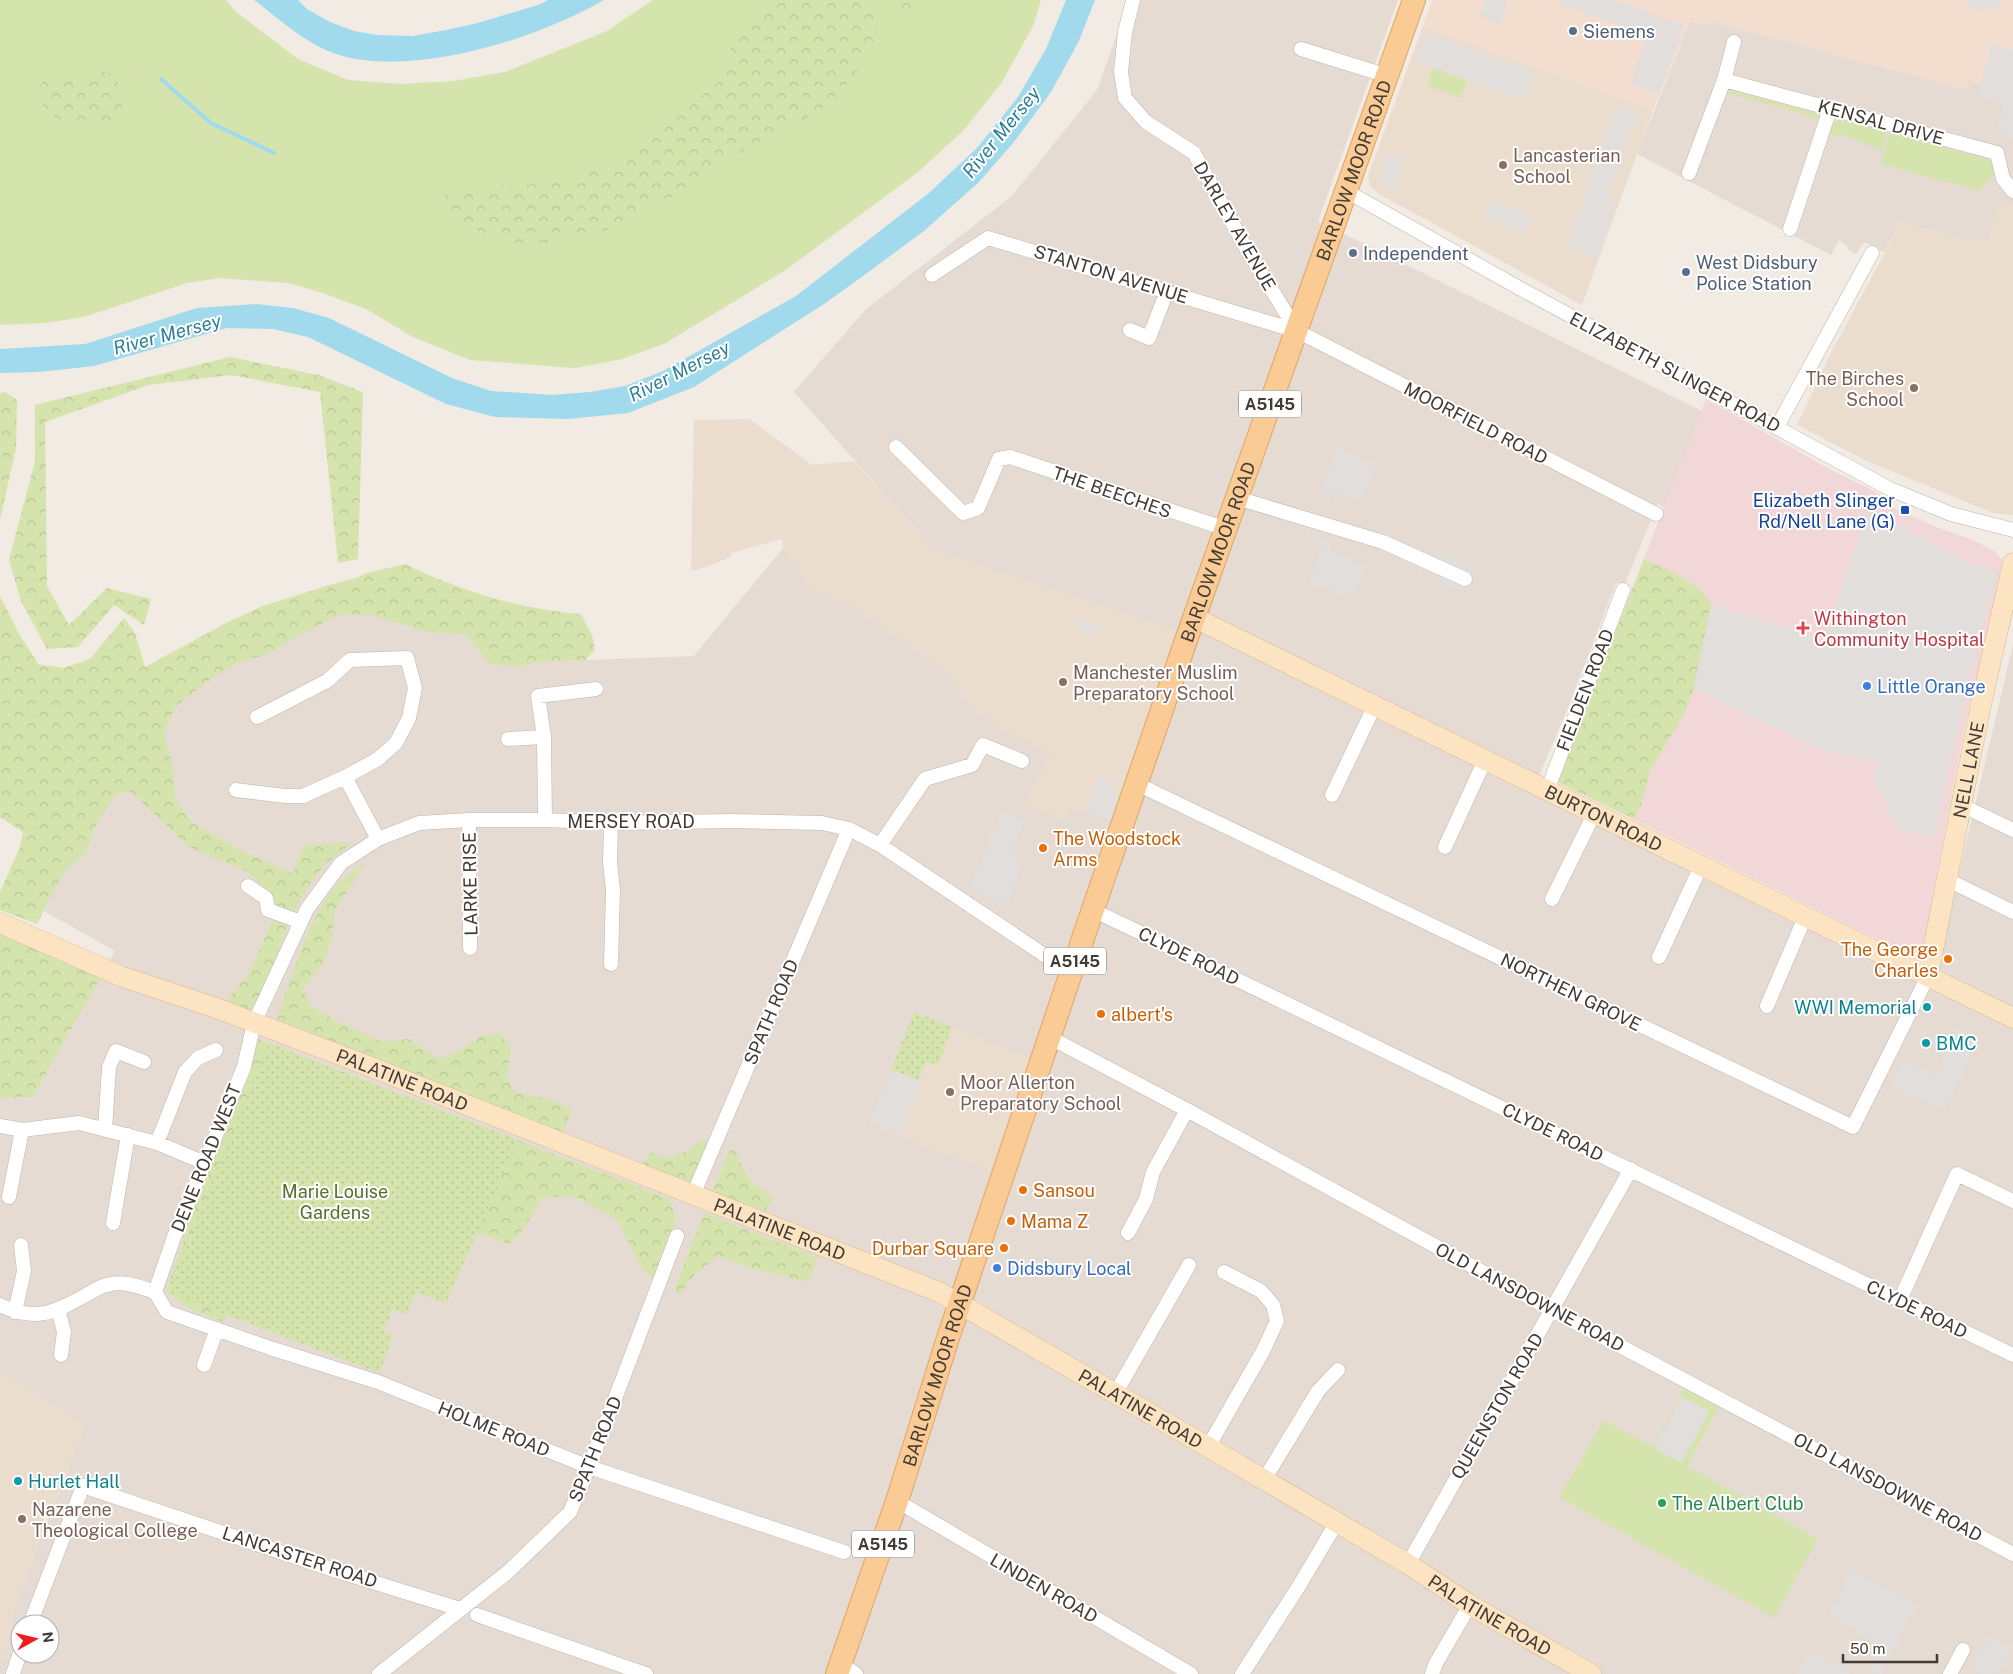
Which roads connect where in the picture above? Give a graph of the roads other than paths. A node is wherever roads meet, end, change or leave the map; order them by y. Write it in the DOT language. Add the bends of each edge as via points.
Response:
graph roads {
  1 [pos="1133,0"];
  2 [pos="1414,0"];
  3 [pos="1734,42"];
  4 [pos="1301,49"];
  5 [pos="1388,76"];
  6 [pos="1724,80"];
  7 [pos="1830,109"];
  8 [pos="1690,174"];
  9 [pos="1346,191"];
  10 [pos="2013,191"];
  11 [pos="1790,229"];
  12 [pos="1872,254"];
  13 [pos="932,275"];
  14 [pos="1167,291"];
  15 [pos="1130,330"];
  16 [pos="1297,331"];
  17 [pos="1777,427"];
  18 [pos="896,447"];
  19 [pos="1237,498"];
  20 [pos="1656,514"];
  21 [pos="1226,529"];
  22 [pos="2013,530"];
  23 [pos="2013,563"];
  24 [pos="1464,579"];
  25 [pos="1623,590"];
  26 [pos="1195,618"];
  27 [pos="596,689"];
  28 [pos="1374,707"];
  29 [pos="257,717"];
  30 [pos="544,737"];
  31 [pos="508,740"];
  32 [pos="1485,760"];
  33 [pos="1022,761"];
  34 [pos="345,777"];
  35 [pos="1137,784"];
  36 [pos="236,790"];
  37 [pos="1547,791"];
  38 [pos="1332,796"];
  39 [pos="1961,805"];
  40 [pos="1594,814"];
  41 [pos="469,820"];
  42 [pos="545,820"];
  43 [pos="611,823"];
  44 [pos="849,829"];
  45 [pos="2013,830"];
  46 [pos="378,839"];
  47 [pos="880,846"];
  48 [pos="1445,847"];
  49 [pos="1701,866"];
  50 [pos="1946,879"];
  51 [pos="248,886"];
  52 [pos="1552,899"];
  53 [pos="1093,910"];
  54 [pos="2013,912"];
  55 [pos="1805,916"];
  56 [pos="301,922"];
  57 [pos="0,923"];
  58 [pos="470,948"];
  59 [pos="1659,957"];
  60 [pos="611,964"];
  61 [pos="1071,973"];
  62 [pos="1928,976"];
  63 [pos="1767,1006"];
  64 [pos="2013,1018"];
  65 [pos="254,1023"];
  66 [pos="1049,1037"];
  67 [pos="216,1050"];
  68 [pos="144,1062"];
  69 [pos="1187,1110"];
  70 [pos="0,1126"];
  71 [pos="105,1128"];
  72 [pos="22,1130"];
  73 [pos="128,1135"];
  74 [pos="157,1143"];
  75 [pos="205,1164"];
  76 [pos="1631,1169"];
  77 [pos="693,1195"];
  78 [pos="9,1197"];
  79 [pos="2013,1201"];
  80 [pos="113,1223"];
  81 [pos="1128,1233"];
  82 [pos="677,1236"];
  83 [pos="21,1245"];
  84 [pos="1189,1265"];
  85 [pos="1224,1272"];
  86 [pos="155,1292"];
  87 [pos="1900,1300"];
  88 [pos="0,1305"];
  89 [pos="960,1305"];
  90 [pos="58,1309"];
  91 [pos="1552,1310"];
  92 [pos="15,1312"];
  93 [pos="217,1329"];
  94 [pos="61,1355"];
  95 [pos="2013,1355"];
  96 [pos="204,1365"];
  97 [pos="1338,1370"];
  98 [pos="1115,1394"];
  99 [pos="1208,1447"];
  100 [pos="589,1467"];
  101 [pos="1264,1480"];
  102 [pos="897,1501"];
  103 [pos="1337,1522"];
  104 [pos="844,1552"];
  105 [pos="2013,1554"];
  106 [pos="1408,1564"];
  107 [pos="1470,1605"];
  108 [pos="460,1609"];
  109 [pos="34,1614"];
  110 [pos="477,1615"];
  111 [pos="1963,1650"];
  112 [pos="845,1671"];
  113 [pos="1953,1673"];
  114 [pos="379,1674"];
  115 [pos="646,1674"];
  116 [pos="1191,1674"];
  117 [pos="1242,1674"];
  118 [pos="1432,1674"];
  119 [pos="1591,1674"];
  1 -- 16 [label="street, DARLEY AVENUE" via="1125,32 1121,72 1125,98 1146,122 1194,153 1246,248"];
  2 -- 5 [label="main road, BARLOW MOOR ROAD / A5145"];
  3 -- 6 [label="street"];
  4 -- 5 [label="street"];
  5 -- 9 [label="main road, BARLOW MOOR ROAD / A5145"];
  6 -- 7 [label="street, KENSAL DRIVE"];
  6 -- 8 [label="street"];
  7 -- 10 [label="street, KENSAL DRIVE" via="1997,153 2004,180"];
  7 -- 11 [label="street"];
  9 -- 16 [label="main road, BARLOW MOOR ROAD / A5145"];
  9 -- 17 [label="street, ELIZABETH SLINGER ROAD"];
  12 -- 17 [label="street"];
  13 -- 14 [label="street, STANTON AVENUE" via="988,238"];
  14 -- 15 [label="street" via="1149,338"];
  14 -- 16 [label="street, STANTON AVENUE"];
  16 -- 19 [label="main road, BARLOW MOOR ROAD / A5145"];
  16 -- 20 [label="street, MOORFIELD ROAD"];
  17 -- 22 [label="street, ELIZABETH SLINGER ROAD" via="1890,489 1951,514"];
  18 -- 21 [label="street, THE BEECHES" via="962,513 978,508 999,459 1010,457"];
  19 -- 21 [label="main road, BARLOW MOOR ROAD / A5145"];
  19 -- 24 [label="street" via="1383,542"];
  21 -- 26 [label="main road, BARLOW MOOR ROAD / A5145"];
  23 -- 39 [label="main road, NELL LANE"];
  25 -- 37 [label="street, FIELDEN ROAD"];
  26 -- 28 [label="main road, BURTON ROAD"];
  26 -- 35 [label="main road, BARLOW MOOR ROAD / A5145"];
  27 -- 30 [label="street" via="538,696"];
  28 -- 32 [label="main road, BURTON ROAD"];
  28 -- 38 [label="street"];
  29 -- 34 [label="street" via="327,681 350,660 407,658 415,688 409,718 396,743 378,759"];
  30 -- 31 [label="street"];
  30 -- 42 [label="street"];
  32 -- 37 [label="main road, BURTON ROAD"];
  32 -- 48 [label="street"];
  33 -- 47 [label="street" via="983,745 972,765 925,779"];
  34 -- 36 [label="street" via="303,796"];
  34 -- 46 [label="street"];
  35 -- 53 [label="main road, BARLOW MOOR ROAD / A5145"];
  35 -- 62 [label="street, NORTHEN GROVE" via="1853,1127"];
  37 -- 40 [label="main road, BURTON ROAD"];
  39 -- 45 [label="street"];
  39 -- 50 [label="main road, NELL LANE"];
  40 -- 49 [label="main road, BURTON ROAD"];
  40 -- 52 [label="street"];
  41 -- 42 [label="street, MERSEY ROAD"];
  41 -- 46 [label="street, MERSEY ROAD" via="419,823"];
  41 -- 58 [label="street, LARKE RISE"];
  42 -- 43 [label="street, MERSEY ROAD"];
  43 -- 44 [label="street, MERSEY ROAD" via="822,823"];
  43 -- 60 [label="street" via="610,862 614,891"];
  44 -- 47 [label="street, MERSEY ROAD"];
  44 -- 77 [label="street, SPATH ROAD"];
  46 -- 56 [label="street, MERSEY ROAD" via="341,863"];
  47 -- 61 [label="street, MERSEY ROAD"];
  49 -- 55 [label="main road, BURTON ROAD"];
  49 -- 59 [label="street"];
  50 -- 54 [label="street"];
  50 -- 62 [label="main road, NELL LANE"];
  51 -- 56 [label="street" via="266,898 268,910"];
  53 -- 61 [label="main road, BARLOW MOOR ROAD / A5145"];
  53 -- 76 [label="street, CLYDE ROAD"];
  55 -- 62 [label="main road, BURTON ROAD"];
  55 -- 63 [label="street"];
  56 -- 65 [label="street, MERSEY ROAD"];
  57 -- 65 [label="main road, PALATINE ROAD" via="123,977"];
  61 -- 66 [label="main road, BARLOW MOOR ROAD / A5145"];
  62 -- 64 [label="main road, BURTON ROAD"];
  65 -- 75 [label="street, DENE ROAD WEST" via="244,1067"];
  65 -- 77 [label="main road, PALATINE ROAD"];
  66 -- 69 [label="street, OLD LANSDOWNE ROAD"];
  66 -- 89 [label="main road, BARLOW MOOR ROAD / A5145"];
  67 -- 74 [label="street" via="198,1058 185,1072"];
  68 -- 71 [label="street" via="116,1051 109,1067"];
  69 -- 81 [label="street" via="1153,1172 1146,1199"];
  69 -- 91 [label="street, OLD LANSDOWNE ROAD"];
  70 -- 72 [label="street"];
  71 -- 72 [label="street" via="79,1123"];
  71 -- 73 [label="street"];
  72 -- 78 [label="street"];
  73 -- 74 [label="street"];
  73 -- 80 [label="street"];
  74 -- 75 [label="street"];
  75 -- 86 [label="street, DENE ROAD WEST" via="174,1236"];
  76 -- 87 [label="street, CLYDE ROAD"];
  76 -- 91 [label="street, QUEENSTON ROAD"];
  77 -- 89 [label="main road, PALATINE ROAD" via="921,1284"];
  79 -- 87 [label="street" via="1957,1174"];
  82 -- 100 [label="street, SPATH ROAD"];
  83 -- 92 [label="street" via="24,1270"];
  84 -- 98 [label="street"];
  85 -- 99 [label="street" via="1261,1291 1273,1305 1277,1322"];
  86 -- 90 [label="street" via="132,1284 106,1285"];
  86 -- 93 [label="street, HOLME ROAD" via="167,1312"];
  87 -- 95 [label="street, CLYDE ROAD"];
  88 -- 92 [label="street"];
  89 -- 98 [label="main road, PALATINE ROAD"];
  89 -- 102 [label="main road, BARLOW MOOR ROAD / A5145"];
  90 -- 92 [label="street" via="35,1316"];
  90 -- 94 [label="street" via="64,1332"];
  91 -- 105 [label="street, OLD LANSDOWNE ROAD"];
  91 -- 106 [label="street, QUEENSTON ROAD"];
  93 -- 96 [label="street"];
  93 -- 100 [label="street, HOLME ROAD" via="378,1382"];
  97 -- 101 [label="street" via="1318,1391"];
  98 -- 99 [label="main road, PALATINE ROAD"];
  99 -- 101 [label="main road, PALATINE ROAD"];
  100 -- 104 [label="street, HOLME ROAD"];
  100 -- 108 [label="street, SPATH ROAD" via="570,1512 509,1571"];
  101 -- 103 [label="main road, PALATINE ROAD"];
  102 -- 112 [label="main road, BARLOW MOOR ROAD / A5145"];
  102 -- 116 [label="street, LINDEN ROAD"];
  103 -- 106 [label="main road, PALATINE ROAD"];
  103 -- 117 [label="street" via="1300,1586"];
  106 -- 107 [label="main road, PALATINE ROAD"];
  107 -- 118 [label="street"];
  107 -- 119 [label="main road, PALATINE ROAD"];
  108 -- 109 [label="street, LANCASTER ROAD" via="83,1486"];
  108 -- 114 [label="street, SPATH ROAD"];
  110 -- 115 [label="street"];
  111 -- 113 [label="street"];
}
